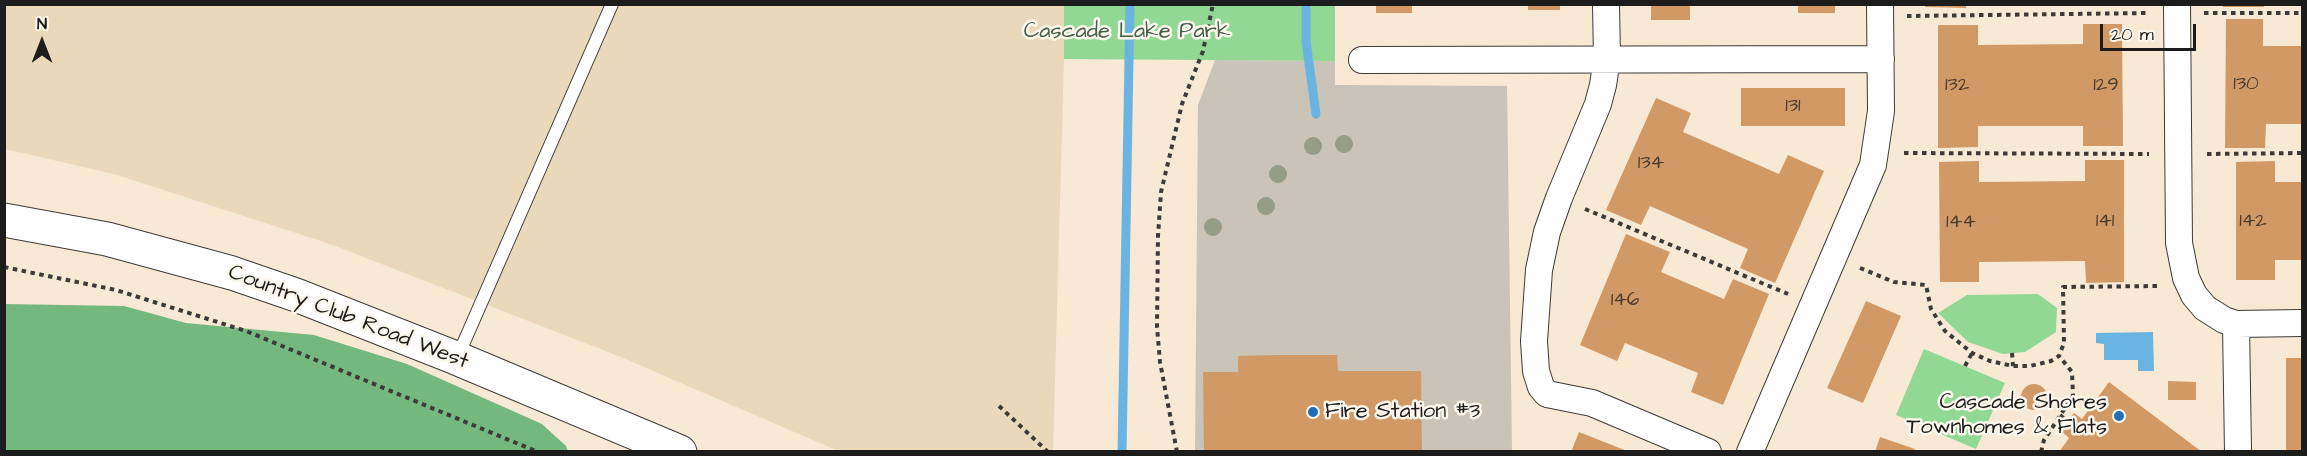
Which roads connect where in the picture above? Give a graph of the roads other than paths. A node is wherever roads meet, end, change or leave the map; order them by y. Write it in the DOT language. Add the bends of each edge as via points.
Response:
graph roads {
  1 [pos="612,4"];
  2 [pos="1606,4"];
  3 [pos="2178,9"];
  4 [pos="1880,10"];
  5 [pos="1607,59"];
  6 [pos="1881,59"];
  7 [pos="1362,60"];
  8 [pos="4,220"];
  9 [pos="2302,323"];
  10 [pos="2236,324"];
  11 [pos="456,358"];
  12 [pos="680,452"];
  13 [pos="1708,452"];
  14 [pos="1750,452"];
  15 [pos="2238,452"];
  1 -- 11 [label="lane"];
  2 -- 5 [label="street"];
  3 -- 10 [label="street" via="2181,259 2190,286 2205,308"];
  4 -- 6 [label="street"];
  5 -- 6 [label="street"];
  5 -- 7 [label="street"];
  5 -- 13 [label="street" via="1598,104 1547,232 1539,270 1533,341 1536,371 1547,394 1592,403"];
  6 -- 14 [label="street" via="1881,111 1876,153 1866,186"];
  8 -- 11 [label="main road, Country Club Road West" via="107,239 232,273"];
  9 -- 10 [label="street"];
  10 -- 15 [label="street"];
  11 -- 12 [label="main road, Country Club Road West"];
}
